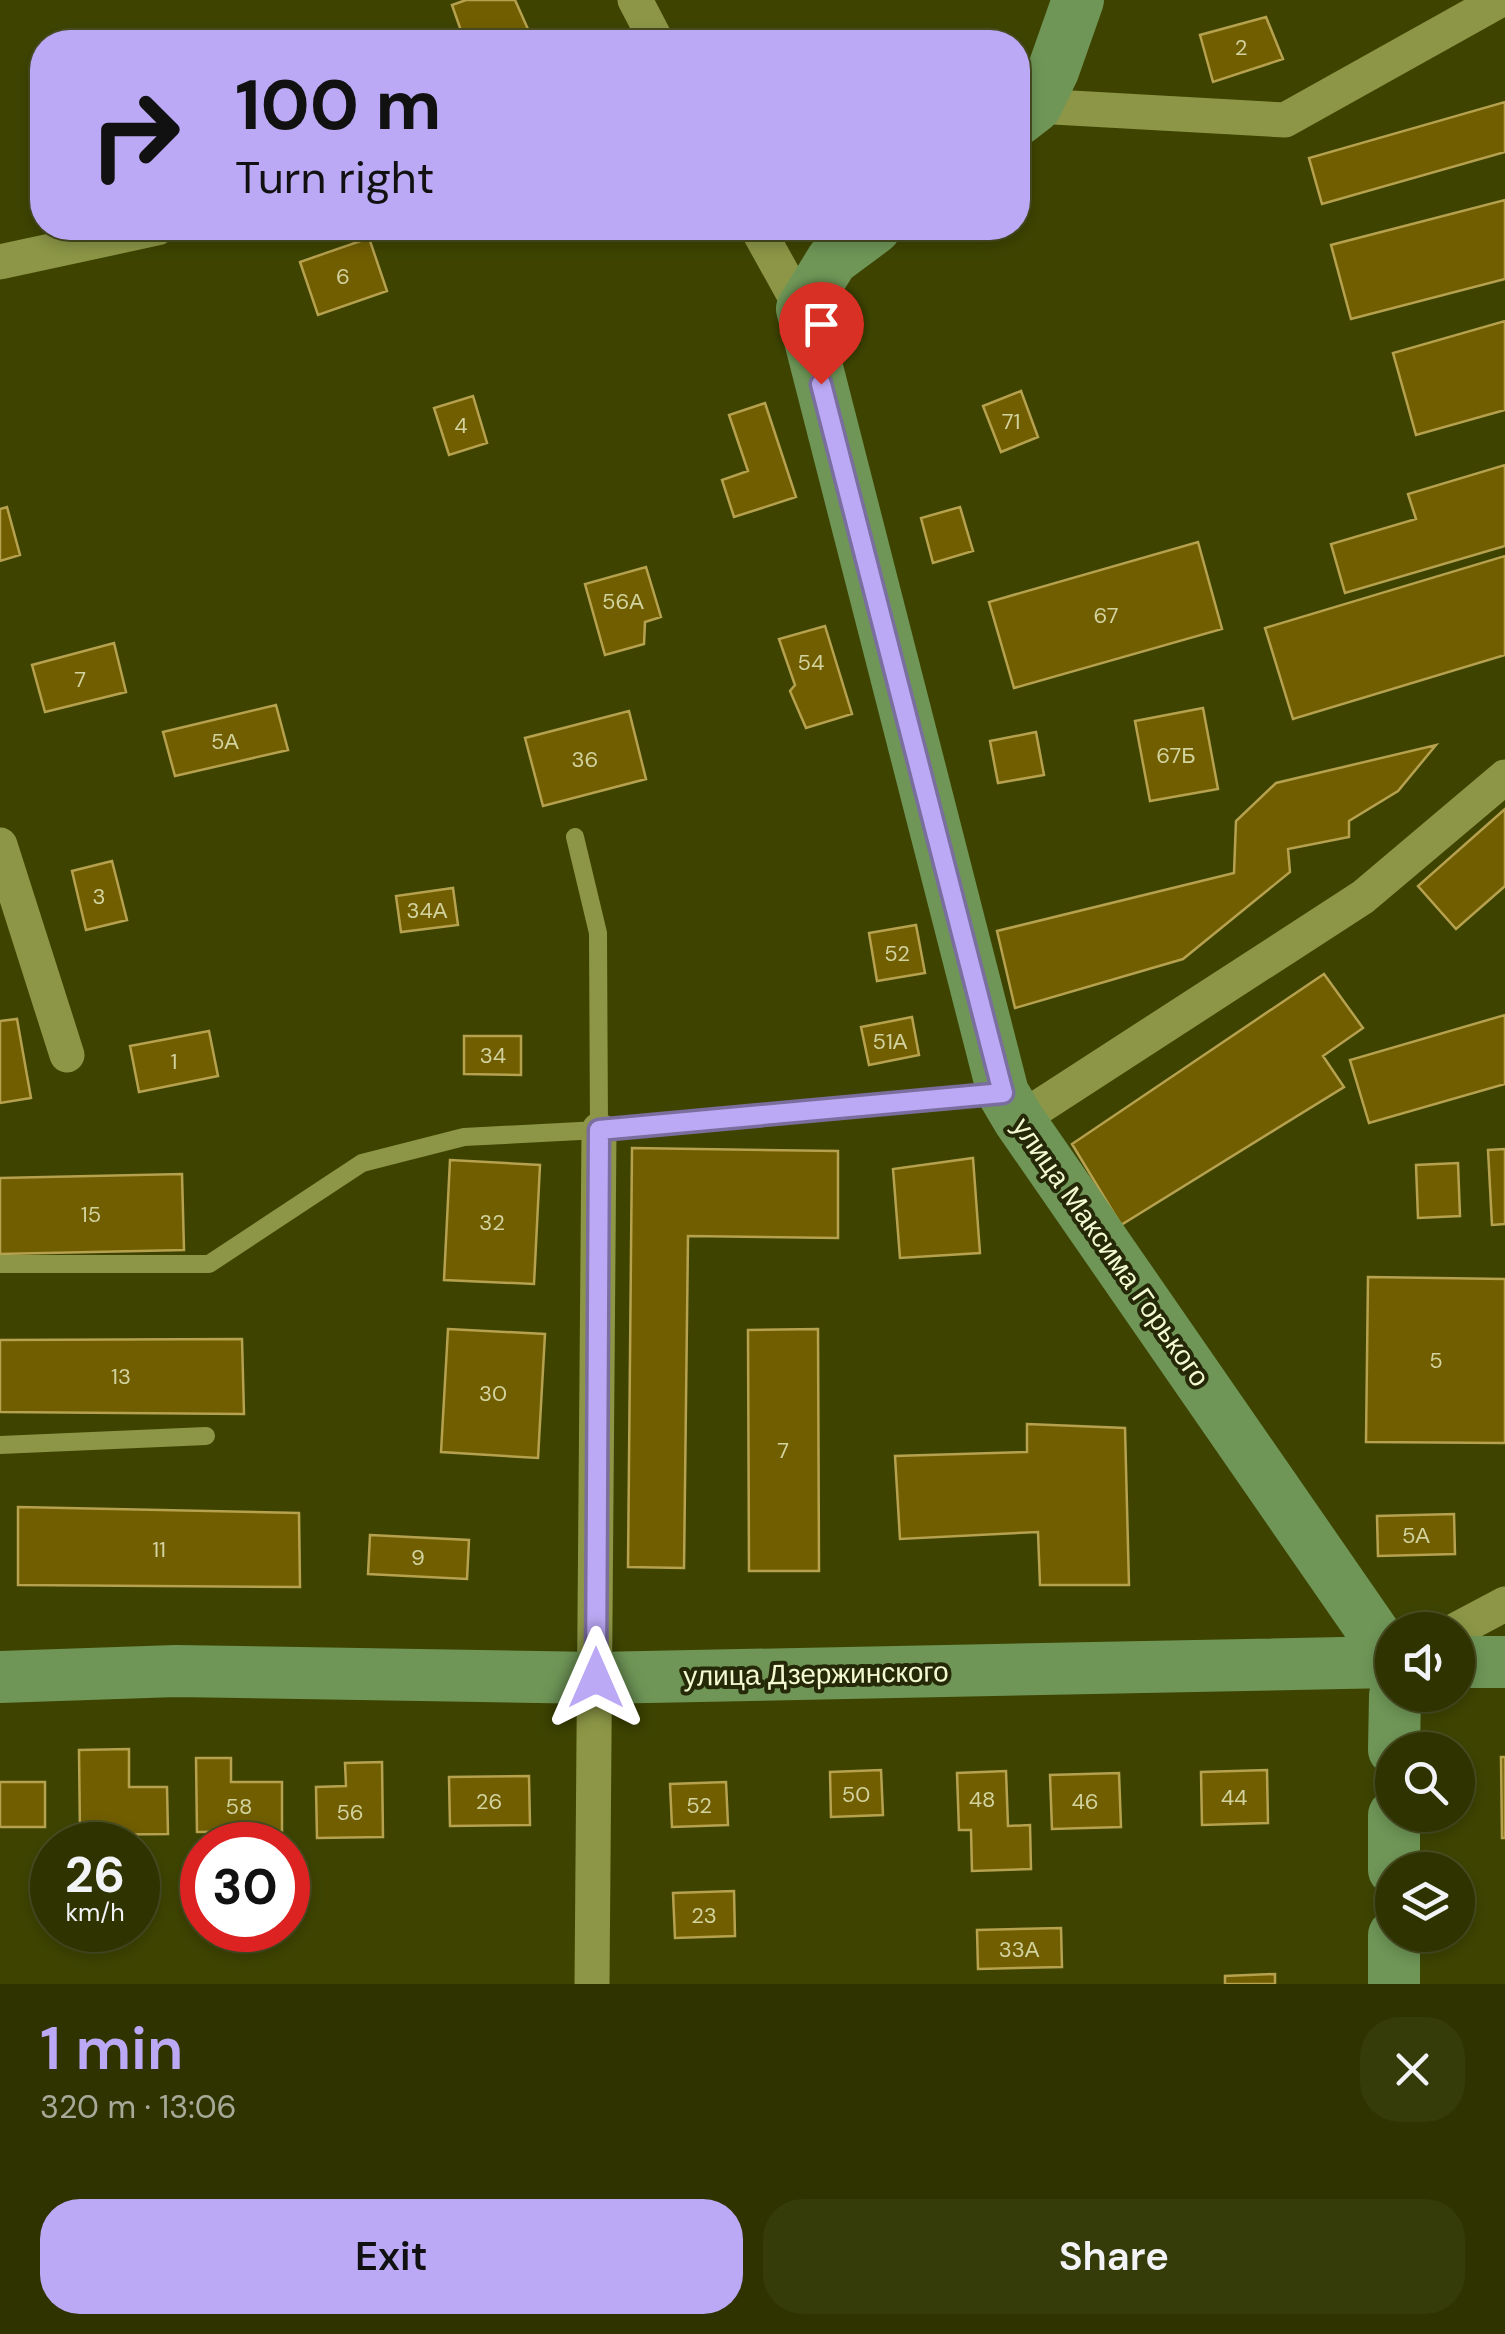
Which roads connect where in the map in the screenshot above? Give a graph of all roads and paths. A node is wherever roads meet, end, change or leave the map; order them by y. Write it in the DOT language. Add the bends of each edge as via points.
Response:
graph roads {
  1 [pos="634,0"];
  2 [pos="1078,0"];
  3 [pos="1500,0"];
  4 [pos="650,30"];
  5 [pos="1030,108"];
  6 [pos="1030,113"];
  7 [pos="102,240"];
  8 [pos="764,240"];
  9 [pos="858,240"];
  10 [pos="0,262"];
  11 [pos="802,309"];
  12 [pos="1505,778"];
  13 [pos="575,837"];
  14 [pos="0,844"];
  15 [pos="67,1056"];
  16 [pos="1011,1107"];
  17 [pos="599,1130"];
  18 [pos="0,1264"];
  19 [pos="206,1436"];
  20 [pos="0,1445"];
  21 [pos="1505,1604"];
  22 [pos="1475,1620"];
  23 [pos="1375,1635"];
  24 [pos="1375,1660"];
  25 [pos="1475,1662"];
  26 [pos="1505,1662"];
  27 [pos="0,1677"];
  28 [pos="596,1678"];
  29 [pos="1394,1952"];
  30 [pos="592,1984"];
  31 [pos="1394,1984"];
  1 -- 4 [label="street"];
  2 -- 5 [label="street" via="1053,71"];
  3 -- 6 [label="street" via="1285,120"];
  7 -- 10 [label="street"];
  8 -- 11 [label="street, улица Максима Горького"];
  9 -- 11 [label="street" via="832,260"];
  11 -- 16 [label="street, улица Максима Горького"];
  12 -- 16 [label="street" via="1363,898"];
  13 -- 17 [label="lane" via="598,934"];
  14 -- 15 [label="street"];
  16 -- 17 [label="lane"];
  16 -- 23 [label="street, улица Максима Горького"];
  17 -- 18 [label="lane" via="464,1137 362,1163 208,1264"];
  17 -- 28 [label="street"];
  19 -- 20 [label="lane"];
  21 -- 22 [label="street"];
  24 -- 28 [label="street, улица Дзержинского"];
  25 -- 26 [label="street"];
  27 -- 28 [label="street, улица Дзержинского" via="176,1671"];
  28 -- 30 [label="street"];
  29 -- 31 [label="street"];
}
